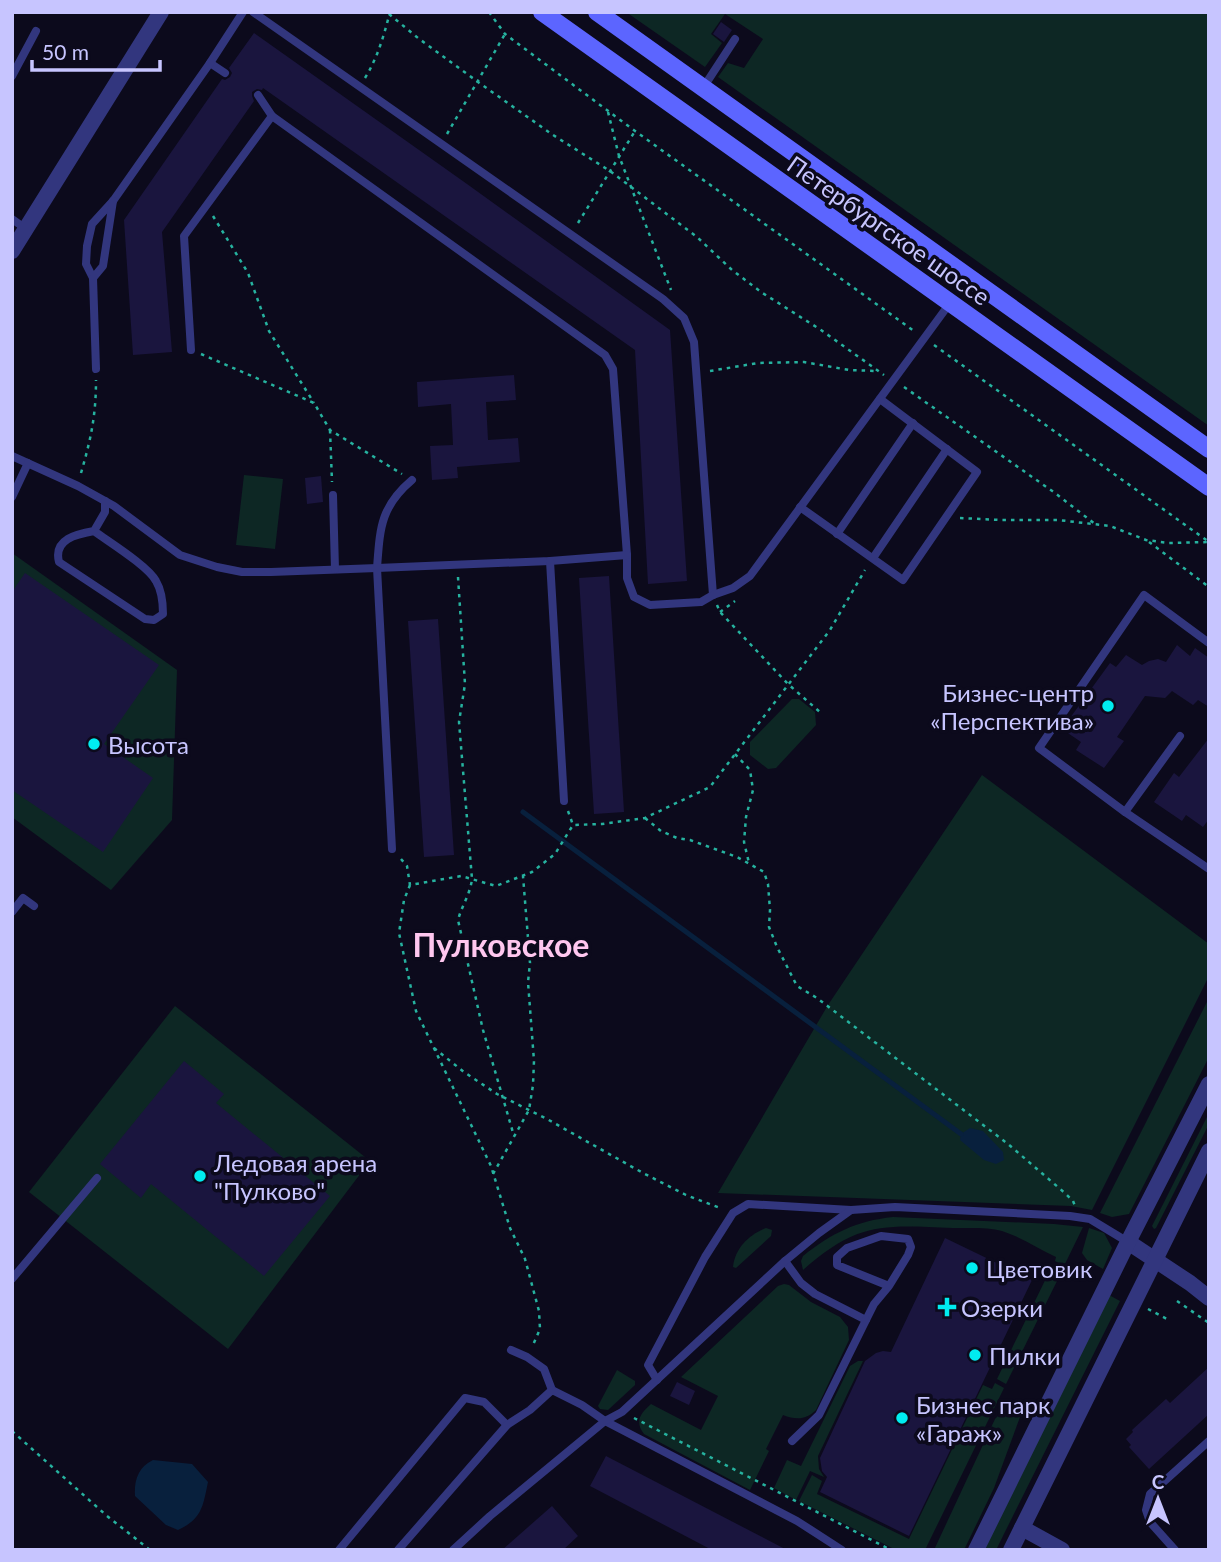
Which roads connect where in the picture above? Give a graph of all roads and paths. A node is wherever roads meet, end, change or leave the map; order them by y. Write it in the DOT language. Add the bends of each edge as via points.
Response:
graph roads {
  1 [pos="161,12"];
  2 [pos="243,12"];
  3 [pos="253,12"];
  4 [pos="489,12"];
  5 [pos="542,12"];
  6 [pos="597,12"];
  7 [pos="390,13"];
  8 [pos="36,32"];
  9 [pos="505,34"];
  10 [pos="735,39"];
  11 [pos="210,63"];
  12 [pos="225,73"];
  13 [pos="12,76"];
  14 [pos="478,82"];
  15 [pos="360,87"];
  16 [pos="703,88"];
  17 [pos="258,95"];
  18 [pos="607,110"];
  19 [pos="272,116"];
  20 [pos="635,131"];
  21 [pos="442,144"];
  22 [pos="619,156"];
  23 [pos="610,171"];
  24 [pos="631,187"];
  25 [pos="113,201"];
  26 [pos="207,205"];
  27 [pos="12,219"];
  28 [pos="26,229"];
  29 [pos="573,232"];
  30 [pos="12,251"];
  31 [pos="93,278"];
  32 [pos="950,303"];
  33 [pos="675,310"];
  34 [pos="924,338"];
  35 [pos="191,350"];
  36 [pos="96,369"];
  37 [pos="878,371"];
  38 [pos="696,373"];
  39 [pos="892,381"];
  40 [pos="880,399"];
  41 [pos="314,403"];
  42 [pos="913,423"];
  43 [pos="330,429"];
  44 [pos="947,449"];
  45 [pos="1209,449"];
  46 [pos="12,456"];
  47 [pos="28,463"];
  48 [pos="412,480"];
  49 [pos="78,486"];
  50 [pos="1209,487"];
  51 [pos="333,495"];
  52 [pos="12,497"];
  53 [pos="106,501"];
  54 [pos="800,507"];
  55 [pos="946,517"];
  56 [pos="1095,524"];
  57 [pos="94,531"];
  58 [pos="837,534"];
  59 [pos="1146,540"];
  60 [pos="627,555"];
  61 [pos="550,561"];
  62 [pos="871,561"];
  63 [pos="458,565"];
  64 [pos="377,568"];
  65 [pos="335,569"];
  66 [pos="1209,587"];
  67 [pos="713,595"];
  68 [pos="1209,643"];
  69 [pos="788,684"];
  70 [pos="821,713"];
  71 [pos="1180,736"];
  72 [pos="735,754"];
  73 [pos="565,802"];
  74 [pos="1125,812"];
  75 [pos="645,818"];
  76 [pos="392,849"];
  77 [pos="749,863"];
  78 [pos="1208,867"];
  79 [pos="523,876"];
  80 [pos="472,879"];
  81 [pos="410,885"];
  82 [pos="34,906"];
  83 [pos="12,912"];
  84 [pos="431,1045"];
  85 [pos="1209,1084"];
  86 [pos="501,1096"];
  87 [pos="529,1110"];
  88 [pos="514,1136"];
  89 [pos="1209,1151"];
  90 [pos="493,1174"];
  91 [pos="97,1178"];
  92 [pos="851,1210"];
  93 [pos="733,1213"];
  94 [pos="1079,1217"];
  95 [pos="1128,1242"];
  96 [pos="1154,1260"];
  97 [pos="785,1261"];
  98 [pos="1068,1266"];
  99 [pos="12,1279"];
  100 [pos="1097,1281"];
  101 [pos="889,1286"];
  102 [pos="1209,1298"];
  103 [pos="1177,1301"];
  104 [pos="1146,1307"];
  105 [pos="1167,1319"];
  106 [pos="866,1320"];
  107 [pos="1209,1323"];
  108 [pos="535,1339"];
  109 [pos="511,1350"];
  110 [pos="657,1380"];
  111 [pos="552,1390"];
  112 [pos="622,1412"];
  113 [pos="605,1421"];
  114 [pos="508,1425"];
  115 [pos="12,1431"];
  116 [pos="792,1441"];
  117 [pos="1209,1441"];
  118 [pos="1022,1528"];
  119 [pos="838,1549"];
  120 [pos="150,1550"];
  121 [pos="339,1550"];
  122 [pos="398,1550"];
  123 [pos="453,1550"];
  124 [pos="891,1550"];
  125 [pos="976,1550"];
  126 [pos="1011,1550"];
  127 [pos="1062,1550"];
  128 [pos="1175,1550"];
  1 -- 28 [label="street"];
  2 -- 11 [label="lane"];
  3 -- 15 [label="lane"];
  4 -- 9 [label="path"];
  5 -- 32 [label="main road, Петербургское шоссе"];
  6 -- 16 [label="main road, Петербургское шоссе"];
  7 -- 14 [label="path"];
  7 -- 15 [label="path" via="383,40"];
  8 -- 13 [label="lane"];
  9 -- 14 [label="path"];
  9 -- 18 [label="path"];
  10 -- 16 [label="lane"];
  11 -- 12 [label="lane"];
  11 -- 25 [label="lane"];
  14 -- 21 [label="path"];
  14 -- 23 [label="path"];
  15 -- 21 [label="lane"];
  16 -- 45 [label="main road, Петербургское шоссе"];
  17 -- 19 [label="lane"];
  18 -- 20 [label="path"];
  18 -- 22 [label="path"];
  19 -- 26 [label="lane"];
  19 -- 60 [label="lane" via="605,355 613,369"];
  20 -- 22 [label="path"];
  20 -- 34 [label="path"];
  21 -- 33 [label="lane"];
  22 -- 23 [label="path"];
  22 -- 24 [label="path"];
  23 -- 24 [label="path"];
  23 -- 29 [label="path"];
  24 -- 33 [label="path" via="676,300"];
  24 -- 37 [label="path" via="761,292"];
  25 -- 31 [label="lane" via="103,266"];
  25 -- 31 [label="lane" via="92,224 89,235 86,264"];
  26 -- 35 [label="lane" via="184,236"];
  26 -- 41 [label="path" via="248,273 269,331"];
  27 -- 28 [label="lane"];
  28 -- 30 [label="street"];
  31 -- 36 [label="lane"];
  32 -- 34 [label="lane"];
  32 -- 50 [label="main road, Петербургское шоссе"];
  33 -- 38 [label="lane" via="684,318 694,342"];
  34 -- 39 [label="lane"];
  34 -- 59 [label="path" via="1209,542"];
  35 -- 41 [label="path"];
  36 -- 49 [label="path" via="92,435"];
  37 -- 38 [label="path" via="804,362 758,363"];
  37 -- 39 [label="path"];
  38 -- 67 [label="lane"];
  39 -- 40 [label="lane"];
  39 -- 56 [label="path"];
  40 -- 42 [label="lane"];
  40 -- 54 [label="lane"];
  41 -- 43 [label="path"];
  42 -- 44 [label="lane"];
  42 -- 58 [label="lane"];
  43 -- 48 [label="path"];
  43 -- 51 [label="path"];
  44 -- 55 [label="lane" via="977,472"];
  44 -- 62 [label="lane"];
  46 -- 47 [label="lane"];
  47 -- 49 [label="lane"];
  47 -- 52 [label="lane"];
  48 -- 64 [label="lane" via="385,513"];
  49 -- 53 [label="lane"];
  51 -- 65 [label="lane"];
  53 -- 57 [label="lane"];
  53 -- 65 [label="lane" via="180,555 217,567 242,572"];
  54 -- 58 [label="lane"];
  54 -- 67 [label="lane" via="750,576"];
  55 -- 56 [label="path"];
  55 -- 62 [label="lane" via="903,580"];
  56 -- 59 [label="path"];
  57 -- 57 [label="lane" via="75,534 61,544 59,562 145,619 163,614 158,583 150,572"];
  58 -- 62 [label="lane"];
  59 -- 66 [label="path"];
  60 -- 61 [label="lane"];
  60 -- 67 [label="lane" via="627,578 634,597 650,605 701,602"];
  61 -- 63 [label="lane"];
  61 -- 73 [label="lane"];
  62 -- 69 [label="path" via="830,630"];
  63 -- 64 [label="lane"];
  63 -- 80 [label="path" via="465,684 458,722"];
  64 -- 65 [label="lane"];
  64 -- 76 [label="lane"];
  67 -- 69 [label="path" via="720,612"];
  68 -- 74 [label="lane" via="1144,595 1039,748"];
  69 -- 70 [label="path"];
  69 -- 72 [label="path"];
  71 -- 74 [label="lane"];
  72 -- 75 [label="path" via="710,787"];
  72 -- 77 [label="path" via="750,770 752,780 744,842"];
  74 -- 78 [label="lane"];
  75 -- 77 [label="path" via="677,838"];
  75 -- 79 [label="path" via="573,825 558,850"];
  76 -- 81 [label="path" via="407,866"];
  77 -- 94 [label="path" via="764,873 769,927 797,986 1007,1144 1073,1202"];
  79 -- 80 [label="path" via="496,886"];
  79 -- 87 [label="path" via="534,1061"];
  80 -- 81 [label="path" via="461,876"];
  80 -- 86 [label="path" via="458,920"];
  81 -- 84 [label="path" via="399,933 416,1011"];
  82 -- 83 [label="lane" via="23,898"];
  84 -- 86 [label="path"];
  84 -- 90 [label="path"];
  85 -- 95 [label="street"];
  86 -- 87 [label="path"];
  86 -- 88 [label="path"];
  87 -- 88 [label="path"];
  87 -- 93 [label="path" via="686,1195"];
  88 -- 90 [label="path"];
  89 -- 96 [label="street"];
  90 -- 108 [label="path" via="539,1311 540,1329"];
  91 -- 99 [label="lane"];
  92 -- 93 [label="lane" via="748,1204"];
  92 -- 94 [label="lane" via="895,1207"];
  92 -- 97 [label="lane"];
  93 -- 110 [label="lane" via="648,1365"];
  94 -- 95 [label="lane"];
  95 -- 96 [label="street"];
  95 -- 125 [label="street"];
  96 -- 102 [label="street"];
  96 -- 118 [label="street"];
  97 -- 106 [label="lane" via="816,1294"];
  97 -- 110 [label="lane"];
  98 -- 100 [label="path"];
  101 -- 101 [label="lane" via="908,1255 908,1239 881,1236 847,1248 837,1258 837,1265"];
  101 -- 106 [label="lane"];
  103 -- 107 [label="path"];
  104 -- 105 [label="path"];
  106 -- 116 [label="lane" via="819,1415"];
  109 -- 111 [label="lane" via="544,1368"];
  110 -- 112 [label="lane"];
  111 -- 113 [label="lane"];
  111 -- 114 [label="lane"];
  112 -- 113 [label="lane"];
  112 -- 124 [label="path"];
  113 -- 119 [label="lane" via="797,1521"];
  113 -- 123 [label="lane"];
  114 -- 121 [label="lane" via="484,1402 465,1398"];
  114 -- 122 [label="lane"];
  115 -- 120 [label="path"];
  117 -- 128 [label="lane" via="1150,1494 1146,1510 1150,1522"];
  118 -- 126 [label="street"];
  118 -- 127 [label="street"];
}
